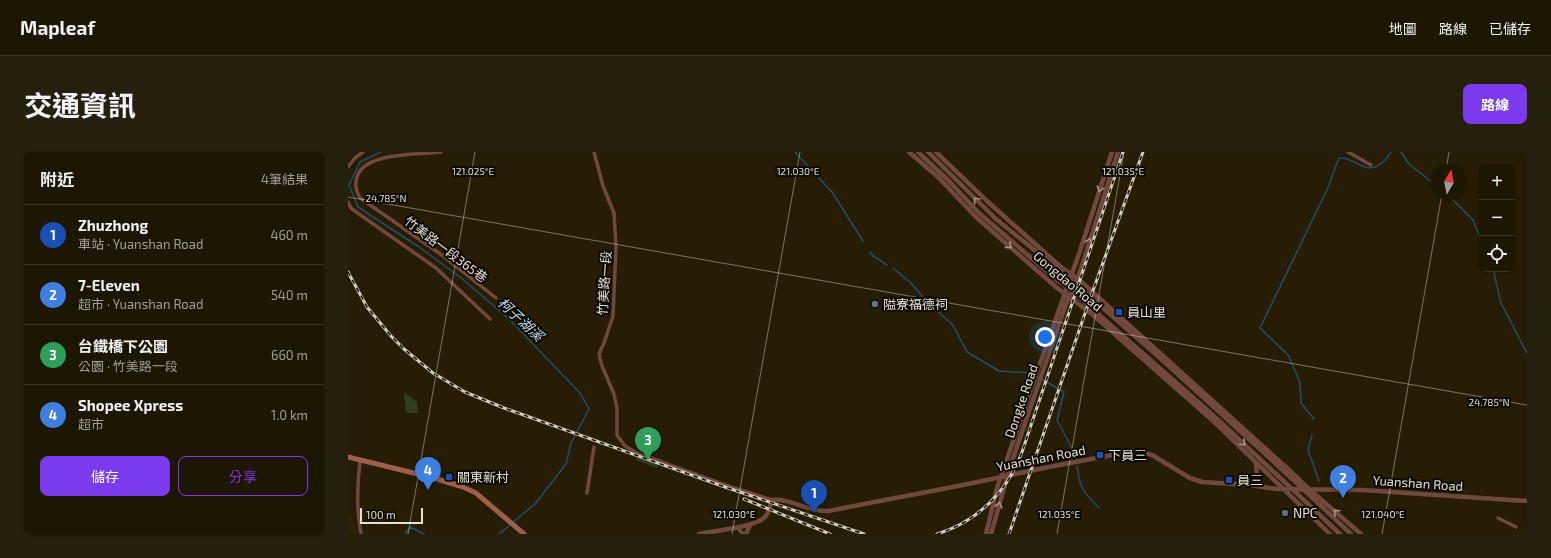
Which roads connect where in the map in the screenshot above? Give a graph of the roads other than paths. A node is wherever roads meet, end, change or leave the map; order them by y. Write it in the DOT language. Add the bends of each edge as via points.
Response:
graph roads {
  1 [pos="363,152"];
  2 [pos="441,152"];
  3 [pos="594,152"];
  4 [pos="909,152"];
  5 [pos="918,152"];
  6 [pos="928,152"];
  7 [pos="936,152"];
  8 [pos="1112,152"];
  9 [pos="1118,152"];
  10 [pos="1348,152"];
  11 [pos="1371,165"];
  12 [pos="348,166"];
  13 [pos="348,202"];
  14 [pos="1072,274"];
  15 [pos="1078,278"];
  16 [pos="1070,279"];
  17 [pos="1075,284"];
  18 [pos="1072,291"];
  19 [pos="1067,292"];
  20 [pos="496,298"];
  21 [pos="1098,300"];
  22 [pos="1094,313"];
  23 [pos="490,319"];
  24 [pos="1035,385"];
  25 [pos="1213,418"];
  26 [pos="594,447"];
  27 [pos="348,457"];
  28 [pos="360,460"];
  29 [pos="1256,464"];
  30 [pos="1008,475"];
  31 [pos="1001,477"];
  32 [pos="1250,484"];
  33 [pos="1285,489"];
  34 [pos="1291,489"];
  35 [pos="1303,490"];
  36 [pos="1310,490"];
  37 [pos="587,493"];
  38 [pos="772,500"];
  39 [pos="1527,501"];
  40 [pos="1498,518"];
  41 [pos="751,524"];
  42 [pos="737,527"];
  43 [pos="1516,527"];
  44 [pos="1351,532"];
  45 [pos="361,534"];
  46 [pos="524,534"];
  47 [pos="698,534"];
  48 [pos="743,534"];
  49 [pos="746,534"];
  50 [pos="986,534"];
  51 [pos="991,534"];
  52 [pos="1330,534"];
  53 [pos="1340,534"];
  54 [pos="1361,534"];
  1 -- 12 [label="street"];
  2 -- 20 [label="street, 竹美路一段365巷" via="387,156 367,163 360,171 356,190 360,198 443,256"];
  3 -- 38 [label="street, 竹美路一段" via="615,222 613,316 599,354 614,394 619,439 637,453"];
  4 -- 19 [label="street, Gongdao Road, one-way" via="938,177 977,218"];
  5 -- 19 [label="street, Gongdao Road" via="979,213"];
  16 -- 6 [label="street, Gongdao Road, one-way" via="996,219"];
  7 -- 14 [label="street, Gongdao Road"];
  8 -- 14 [label="street, Dongke Road, one-way"];
  15 -- 9 [label="street, one-way"];
  10 -- 11 [label="street"];
  13 -- 23 [label="street" via="351,208 436,268"];
  14 -- 15 [label="street, Gongdao Road"];
  14 -- 16 [label="street, Dongke Road"];
  15 -- 17 [label="street"];
  15 -- 21 [label="street, Gongdao Road"];
  16 -- 17 [label="street, Gongdao Road"];
  16 -- 19 [label="street, Dongke Road"];
  17 -- 18 [label="street"];
  17 -- 21 [label="street, Gongdao Road"];
  18 -- 19 [label="street, Gongdao Road"];
  18 -- 22 [label="street, Gongdao Road"];
  19 -- 22 [label="street, Gongdao Road"];
  19 -- 24 [label="street, Dongke Road"];
  21 -- 35 [label="street, Gongdao Road"];
  21 -- 36 [label="street, Gongdao Road"];
  22 -- 25 [label="street, Gongdao Road"];
  24 -- 30 [label="street, Dongke Road"];
  24 -- 31 [label="street, Dongke Road"];
  25 -- 29 [label="street, Gongdao Road"];
  25 -- 34 [label="street, Gongdao Road, one-way"];
  26 -- 37 [label="street"];
  27 -- 28 [label="main road"];
  28 -- 45 [label="street" via="357,513"];
  28 -- 46 [label="main road" via="463,487 476,493"];
  29 -- 32 [label="street" via="1258,474"];
  29 -- 33 [label="street, Gongdao Road"];
  30 -- 31 [label="street, Yuanshan Road"];
  30 -- 32 [label="street, Yuanshan Road" via="1142,452 1202,482"];
  51 -- 30 [label="street, Dongke Road, one-way"];
  31 -- 38 [label="street, Yuanshan Road" via="828,511"];
  31 -- 50 [label="street, Dongke Road"];
  32 -- 33 [label="street, Yuanshan Road"];
  33 -- 34 [label="street, Yuanshan Road"];
  33 -- 52 [label="street, Gongdao Road"];
  34 -- 35 [label="street, Yuanshan Road"];
  34 -- 53 [label="street, Gongdao Road"];
  35 -- 36 [label="street, Yuanshan Road"];
  35 -- 44 [label="street, Gongdao Road"];
  36 -- 39 [label="street, Yuanshan Road" via="1362,490"];
  44 -- 36 [label="street, Gongdao Road, one-way"];
  38 -- 41 [label="street" via="766,516"];
  40 -- 43 [label="street"];
  41 -- 42 [label="street"];
  41 -- 49 [label="street"];
  42 -- 47 [label="street"];
  42 -- 48 [label="street"];
  44 -- 54 [label="street"];
}
